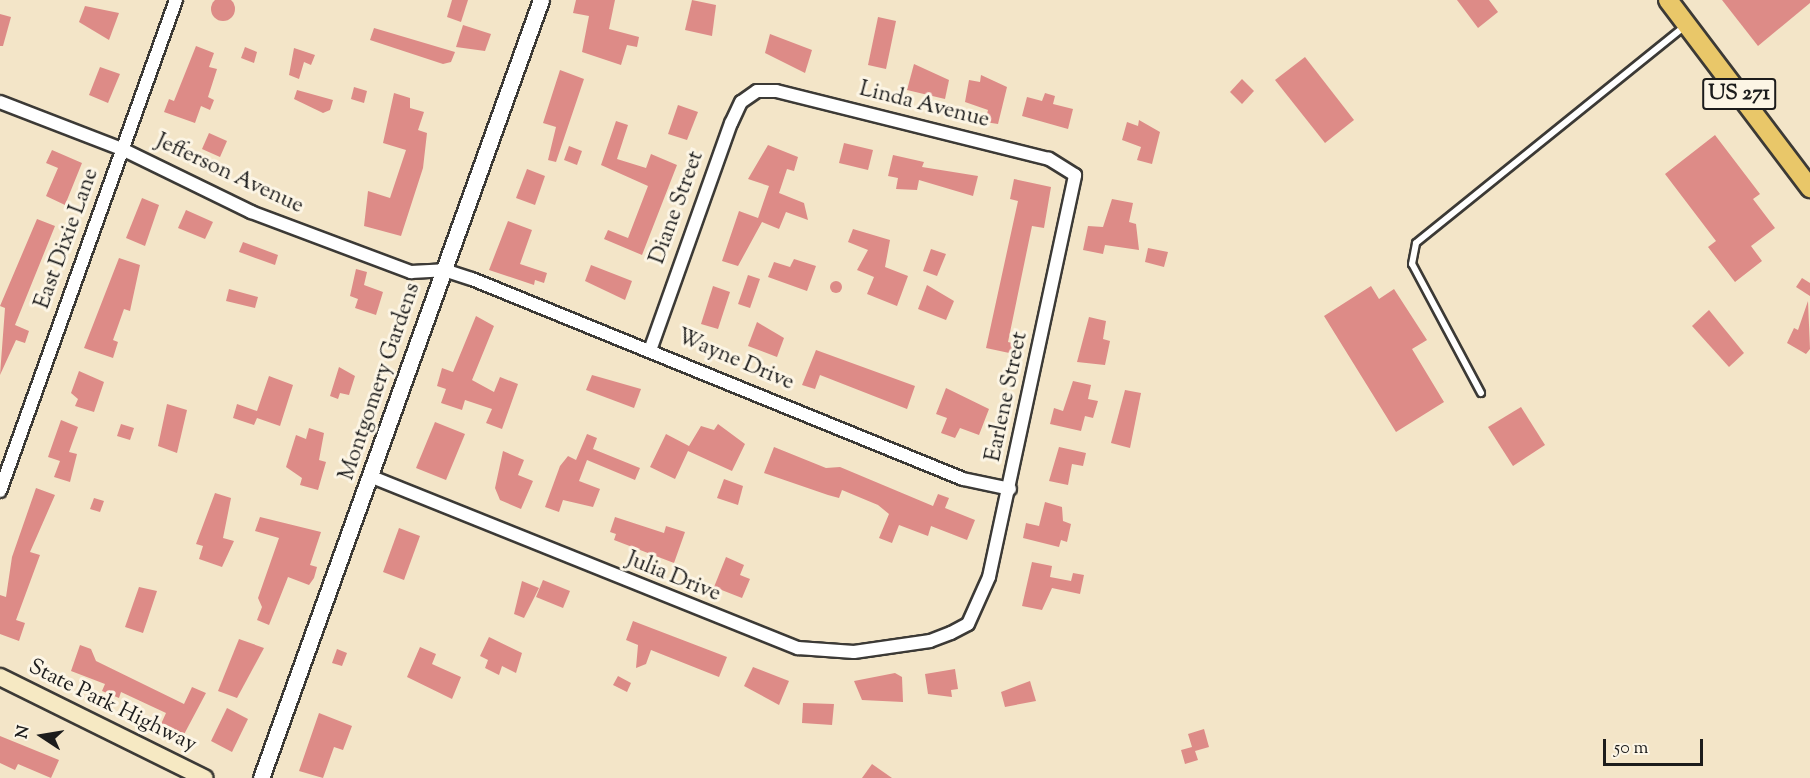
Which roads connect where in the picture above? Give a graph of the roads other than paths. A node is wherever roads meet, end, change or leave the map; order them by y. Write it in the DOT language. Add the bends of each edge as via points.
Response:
graph roads {
  1 [pos="176,0"];
  2 [pos="541,0"];
  3 [pos="1668,0"];
  4 [pos="1686,24"];
  5 [pos="757,91"];
  6 [pos="0,102"];
  7 [pos="122,149"];
  8 [pos="1076,175"];
  9 [pos="1810,188"];
  10 [pos="444,270"];
  11 [pos="651,348"];
  12 [pos="1481,393"];
  13 [pos="372,477"];
  14 [pos="1010,489"];
  15 [pos="0,491"];
  16 [pos="968,624"];
  17 [pos="0,677"];
  18 [pos="204,778"];
  19 [pos="261,778"];
  1 -- 7 [label="street, East Dixie Lane"];
  2 -- 10 [label="street, Montgomery Gardens"];
  3 -- 4 [label="main road, US 271"];
  4 -- 9 [label="main road, US 271"];
  4 -- 12 [label="lane" via="1416,243 1412,264"];
  5 -- 8 [label="street, Linda Avenue" via="784,93 1049,159"];
  5 -- 11 [label="street, Diane Street" via="741,102 731,123"];
  6 -- 7 [label="street, Jefferson Avenue"];
  7 -- 10 [label="street, Jefferson Avenue" via="251,213 411,272"];
  7 -- 15 [label="street, East Dixie Lane"];
  8 -- 14 [label="street, Earlene Street"];
  10 -- 11 [label="street, Wayne Drive"];
  10 -- 13 [label="street, Montgomery Gardens"];
  11 -- 14 [label="street, Wayne Drive" via="963,479"];
  13 -- 16 [label="street, Julia Drive" via="798,648 854,652 930,641"];
  13 -- 19 [label="street, Montgomery Gardens"];
  14 -- 16 [label="street, Earlene Street" via="984,594"];
  17 -- 18 [label="main road, State Park Highway"];
}
